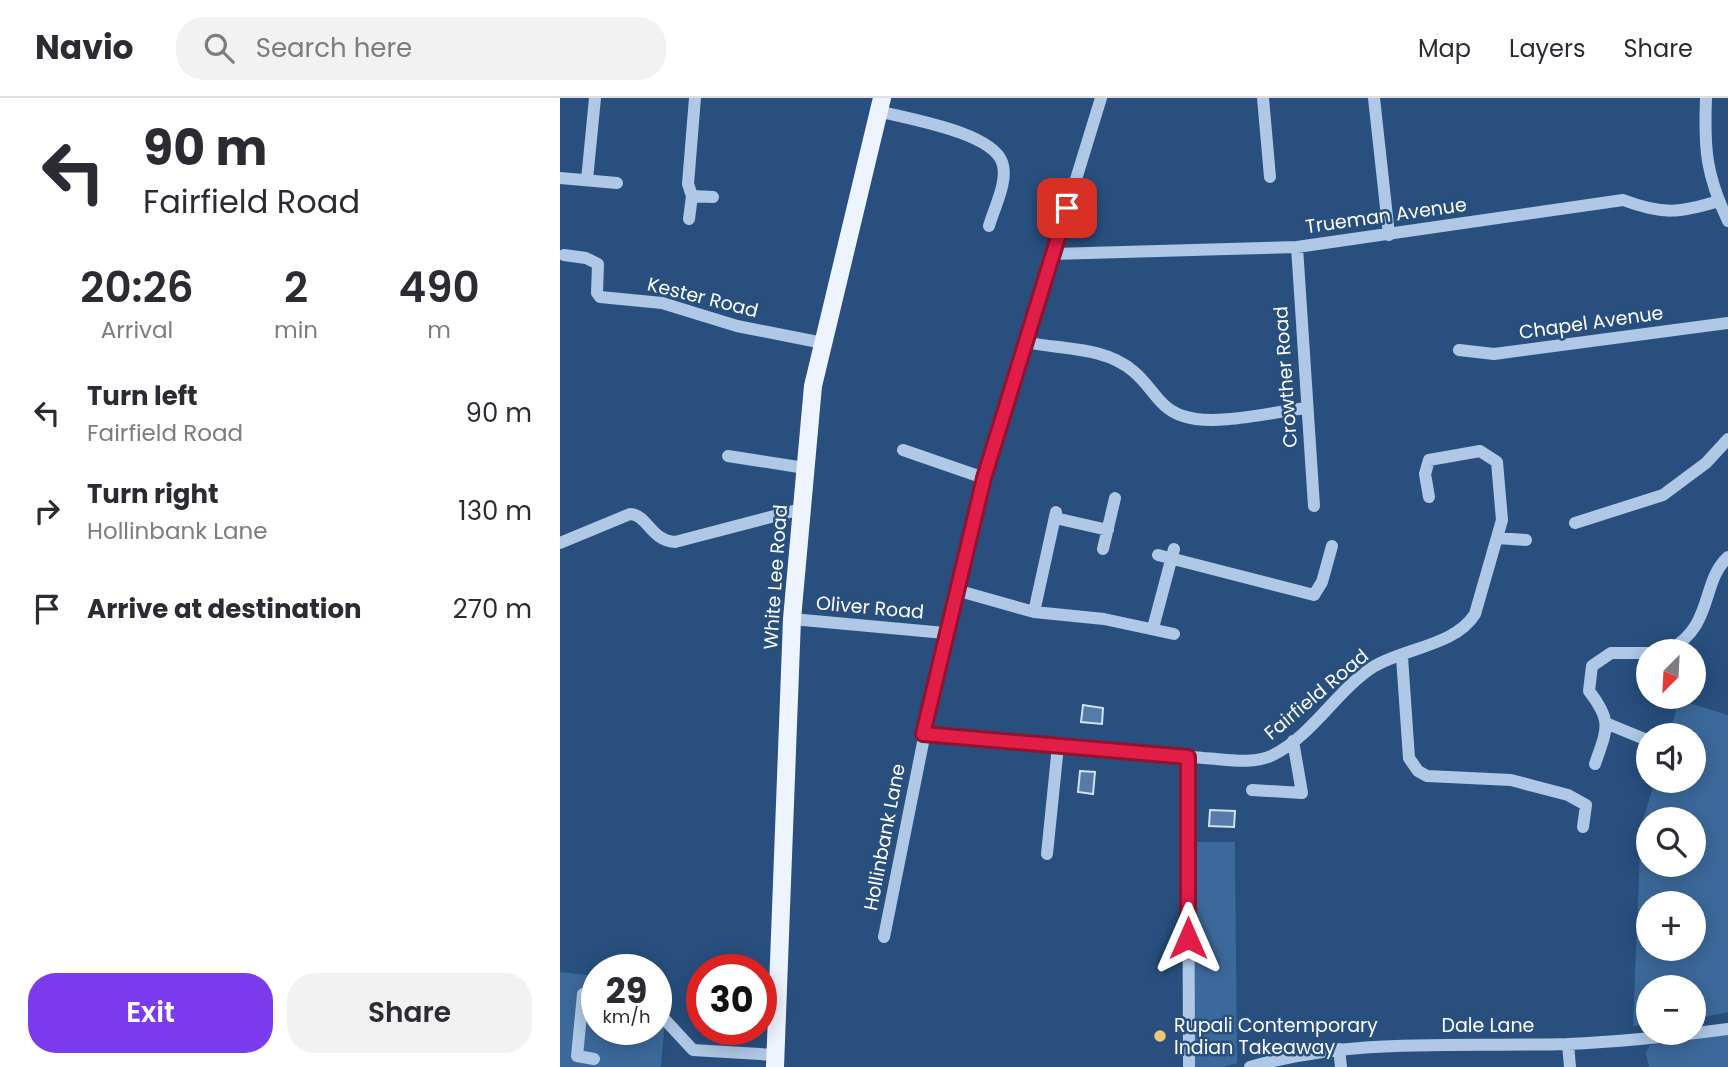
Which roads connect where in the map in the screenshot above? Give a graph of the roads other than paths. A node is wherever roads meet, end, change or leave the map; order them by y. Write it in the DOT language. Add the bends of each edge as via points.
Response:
graph roads {
  1 [pos="595,98"];
  2 [pos="695,98"];
  3 [pos="1101,98"];
  4 [pos="1263,98"];
  5 [pos="1374,98"];
  6 [pos="1706,98"];
  7 [pos="880,104"];
  8 [pos="1270,177"];
  9 [pos="560,178"];
  10 [pos="587,180"];
  11 [pos="617,183"];
  12 [pos="692,195"];
  13 [pos="713,198"];
  14 [pos="1719,201"];
  15 [pos="689,219"];
  16 [pos="1728,221"];
  17 [pos="989,226"];
  18 [pos="1389,235"];
  19 [pos="1297,247"];
  20 [pos="1053,254"];
  21 [pos="564,256"];
  22 [pos="1728,323"];
  23 [pos="1026,342"];
  24 [pos="823,343"];
  25 [pos="1459,350"];
  26 [pos="1306,408"];
  27 [pos="1728,439"];
  28 [pos="903,450"];
  29 [pos="728,456"];
  30 [pos="804,468"];
  31 [pos="984,478"];
  32 [pos="1429,497"];
  33 [pos="1115,498"];
  34 [pos="1314,506"];
  35 [pos="801,509"];
  36 [pos="1575,523"];
  37 [pos="1108,530"];
  38 [pos="1497,538"];
  39 [pos="1526,540"];
  40 [pos="560,543"];
  41 [pos="1332,546"];
  42 [pos="1103,550"];
  43 [pos="1172,554"];
  44 [pos="1158,555"];
  45 [pos="1728,557"];
  46 [pos="956,590"];
  47 [pos="1034,612"];
  48 [pos="792,619"];
  49 [pos="1153,628"];
  50 [pos="945,633"];
  51 [pos="1174,634"];
  52 [pos="1687,639"];
  53 [pos="1636,653"];
  54 [pos="1402,657"];
  55 [pos="1608,724"];
  56 [pos="923,734"];
  57 [pos="1636,735"];
  58 [pos="1293,741"];
  59 [pos="1058,746"];
  60 [pos="1188,757"];
  61 [pos="1595,764"];
  62 [pos="1252,790"];
  63 [pos="1583,827"];
  64 [pos="1047,854"];
  65 [pos="884,937"];
  66 [pos="581,1015"];
  67 [pos="672,1028"];
  68 [pos="1728,1030"];
  69 [pos="1568,1044"];
  70 [pos="1339,1049"];
  71 [pos="594,1059"];
  72 [pos="775,1061"];
  73 [pos="1189,1067"];
  74 [pos="1250,1067"];
  75 [pos="1341,1067"];
  76 [pos="1570,1067"];
  1 -- 10 [label="street"];
  2 -- 12 [label="street" via="688,184"];
  3 -- 20 [label="street, Hollinbank Lane"];
  4 -- 8 [label="street"];
  5 -- 18 [label="street"];
  6 -- 14 [label="street" via="1705,150"];
  7 -- 17 [label="street" via="993,148 1003,163 1003,178"];
  7 -- 24 [label="main road, White Lee Road"];
  9 -- 10 [label="street"];
  10 -- 11 [label="street"];
  12 -- 13 [label="street"];
  12 -- 15 [label="street"];
  14 -- 16 [label="street"];
  14 -- 18 [label="street, Trueman Avenue" via="1681,212 1623,200"];
  18 -- 19 [label="street, Trueman Avenue"];
  19 -- 20 [label="street, Trueman Avenue"];
  19 -- 26 [label="street, Crowther Road"];
  20 -- 23 [label="street, Hollinbank Lane"];
  21 -- 24 [label="street, Kester Road" via="597,264 600,297 662,303 737,326"];
  22 -- 25 [label="street, Chapel Avenue" via="1494,354"];
  23 -- 26 [label="street" via="1113,358 1134,371 1166,409 1185,417 1208,420"];
  23 -- 31 [label="street, Hollinbank Lane"];
  24 -- 30 [label="main road, White Lee Road"];
  26 -- 34 [label="street, Crowther Road"];
  27 -- 36 [label="street" via="1706,463 1663,495"];
  28 -- 31 [label="street"];
  29 -- 30 [label="street"];
  30 -- 35 [label="main road, White Lee Road"];
  31 -- 46 [label="street, Hollinbank Lane"];
  32 -- 38 [label="street, Fairfield Road" via="1425,474 1429,460 1480,451 1497,463 1502,520"];
  33 -- 37 [label="street"];
  35 -- 40 [label="street" via="675,542 660,539 640,516 629,514"];
  35 -- 48 [label="main road, White Lee Road"];
  37 -- 42 [label="street"];
  37 -- 47 [label="street" via="1056,515"];
  38 -- 39 [label="street"];
  38 -- 54 [label="street, Fairfield Road" via="1479,604 1469,622 1448,637"];
  41 -- 43 [label="street" via="1314,596"];
  43 -- 44 [label="street"];
  43 -- 49 [label="street"];
  45 -- 52 [label="street"];
  46 -- 47 [label="street"];
  46 -- 50 [label="street, Hollinbank Lane"];
  47 -- 49 [label="street"];
  48 -- 50 [label="street, Oliver Road"];
  48 -- 72 [label="main road, White Lee Road"];
  49 -- 51 [label="street"];
  50 -- 56 [label="street, Hollinbank Lane"];
  53 -- 55 [label="street" via="1611,653 1592,666 1589,691"];
  54 -- 58 [label="street, Fairfield Road" via="1370,669"];
  54 -- 63 [label="street" via="1409,758 1418,771 1438,778 1511,780 1568,795 1586,805"];
  55 -- 57 [label="street"];
  55 -- 61 [label="street"];
  56 -- 59 [label="street, Fairfield Road"];
  56 -- 65 [label="street, Hollinbank Lane"];
  58 -- 60 [label="street, Fairfield Road" via="1271,756 1248,761"];
  58 -- 62 [label="street" via="1302,793"];
  59 -- 60 [label="street, Fairfield Road"];
  59 -- 64 [label="street"];
  60 -- 73 [label="street"];
  66 -- 71 [label="street" via="577,1056"];
  67 -- 72 [label="street" via="692,1050"];
  68 -- 69 [label="street, Dale Lane"];
  69 -- 70 [label="street, Dale Lane"];
  69 -- 76 [label="street"];
  70 -- 74 [label="street, Dale Lane"];
  70 -- 75 [label="street"];
}
